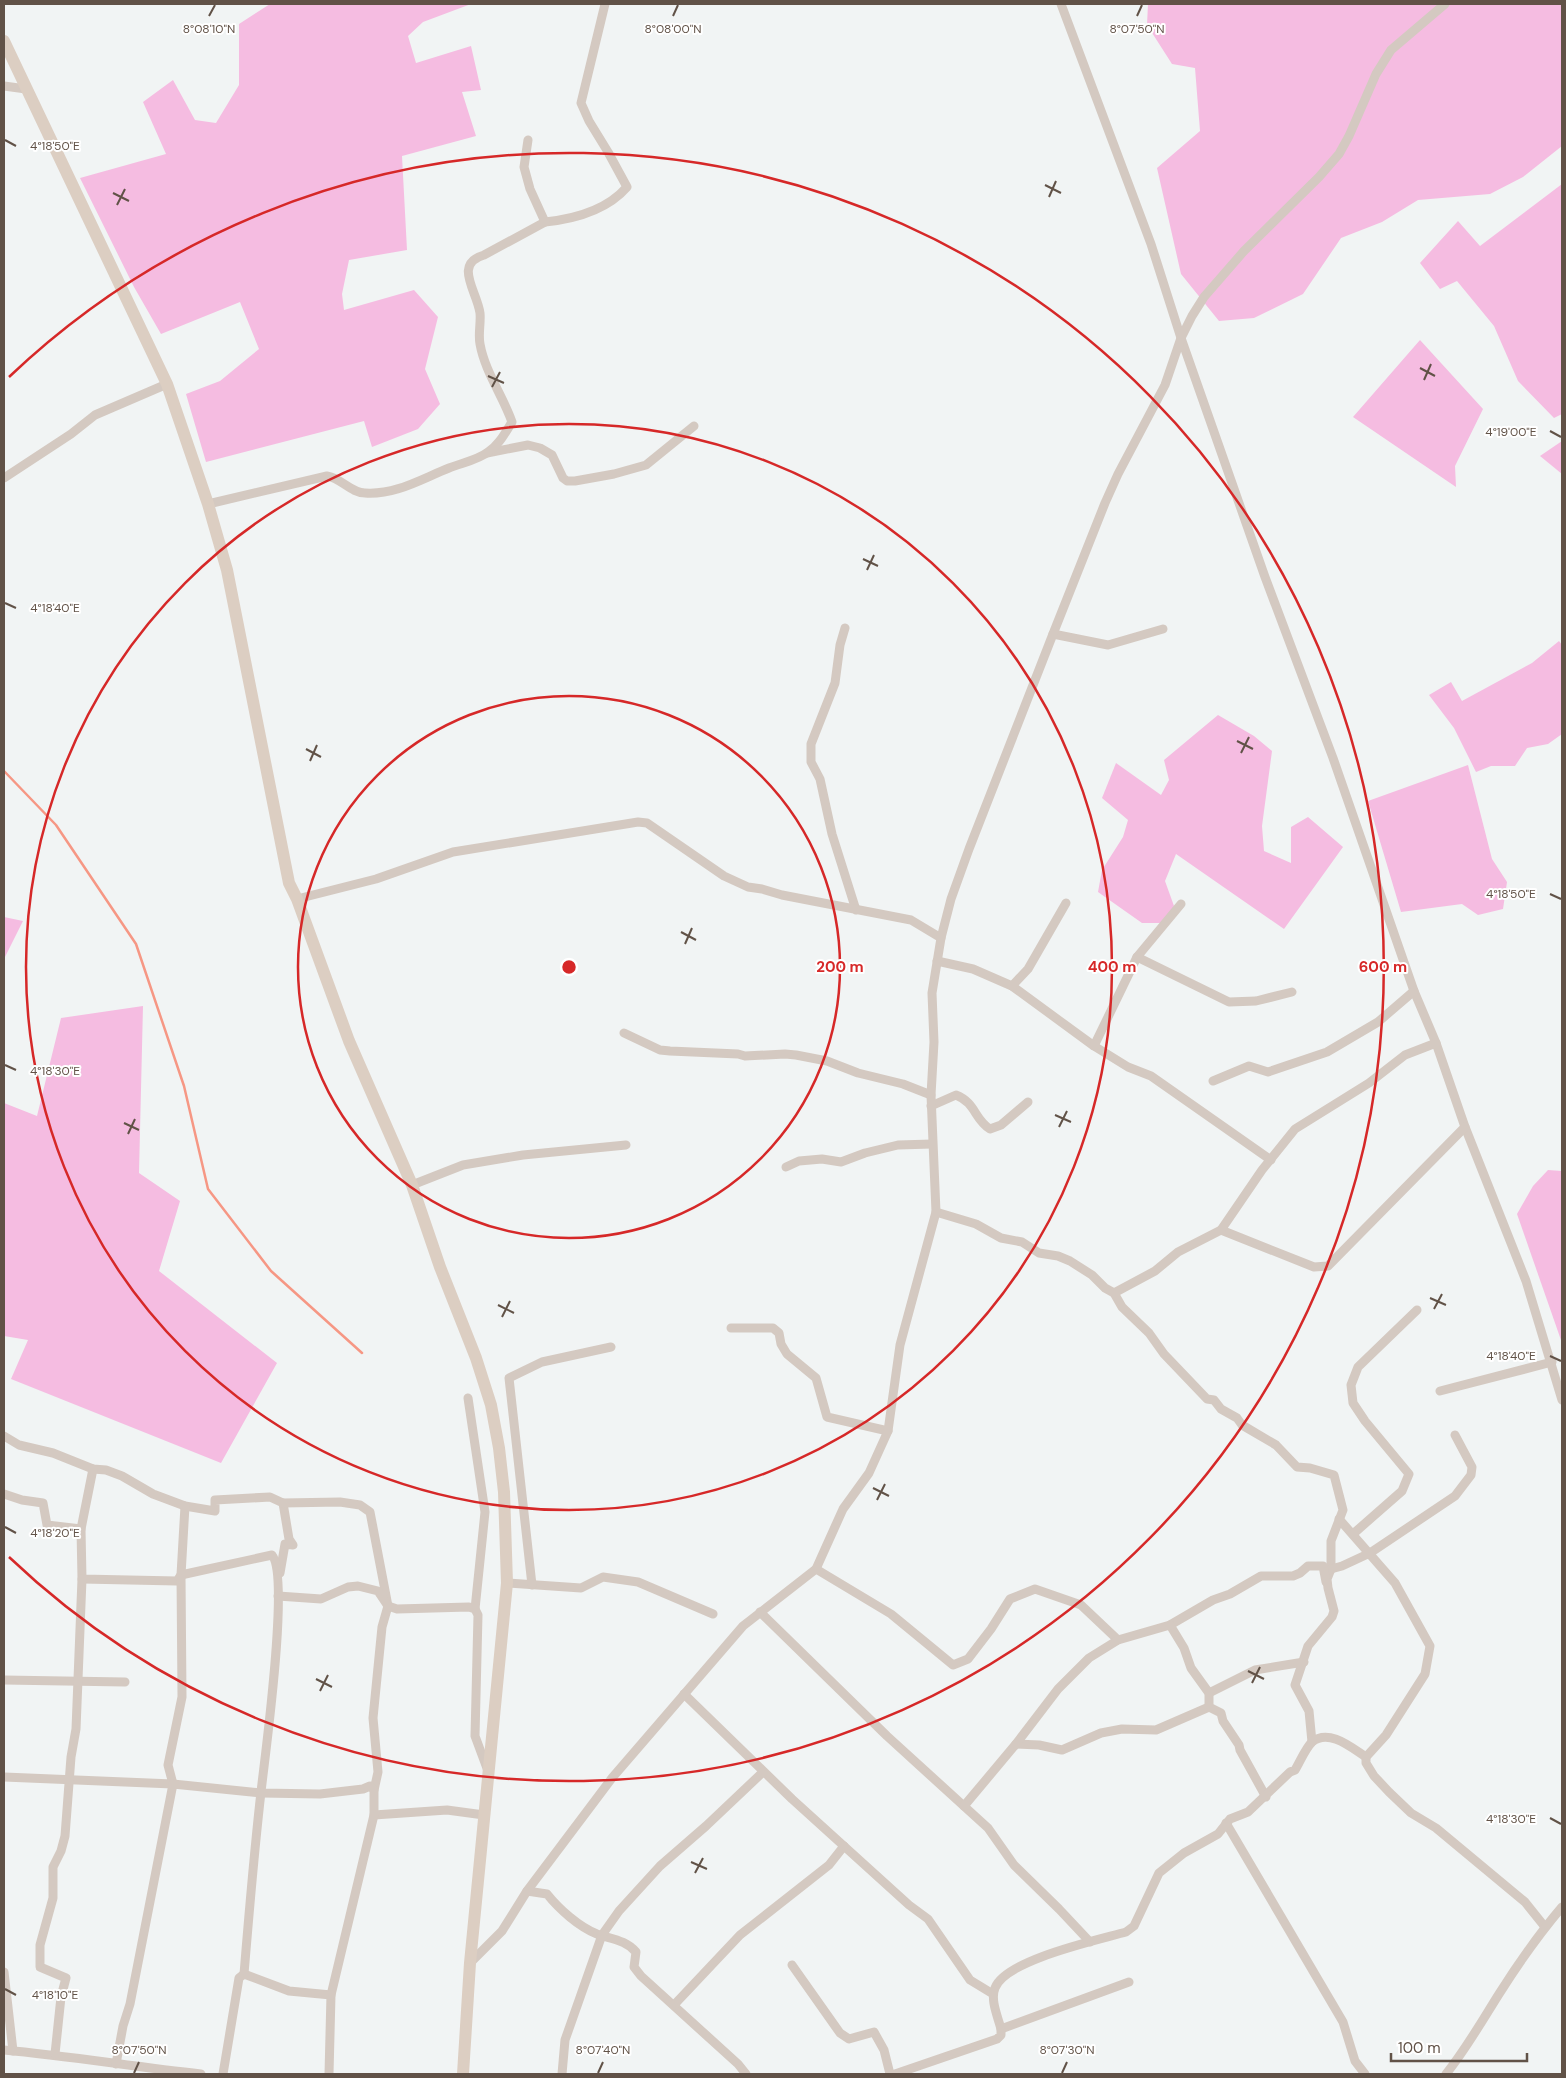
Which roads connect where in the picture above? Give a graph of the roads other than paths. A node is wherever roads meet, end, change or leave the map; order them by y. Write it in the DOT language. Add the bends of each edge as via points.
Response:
graph roads {
  1 [pos="605,4"];
  2 [pos="1061,4"];
  3 [pos="1445,4"];
  4 [pos="4,41"];
  5 [pos="4,86"];
  6 [pos="26,89"];
  7 [pos="528,140"];
  8 [pos="545,222"];
  9 [pos="1181,338"];
  10 [pos="167,384"];
  11 [pos="694,426"];
  12 [pos="487,453"];
  13 [pos="4,478"];
  14 [pos="208,504"];
  15 [pos="845,628"];
  16 [pos="1163,630"];
  17 [pos="1053,634"];
  18 [pos="297,899"];
  19 [pos="1066,903"];
  20 [pos="1181,904"];
  21 [pos="856,910"];
  22 [pos="941,938"];
  23 [pos="1137,957"];
  24 [pos="937,961"];
  25 [pos="1012,986"];
  26 [pos="1414,991"];
  27 [pos="1292,992"];
  28 [pos="624,1033"];
  29 [pos="1436,1043"];
  30 [pos="1094,1046"];
  31 [pos="1213,1080"];
  32 [pos="931,1095"];
  33 [pos="1028,1102"];
  34 [pos="931,1106"];
  35 [pos="1465,1127"];
  36 [pos="932,1144"];
  37 [pos="626,1145"];
  38 [pos="1271,1160"];
  39 [pos="786,1167"];
  40 [pos="412,1185"];
  41 [pos="936,1212"];
  42 [pos="1221,1230"];
  43 [pos="1114,1293"];
  44 [pos="1417,1310"];
  45 [pos="731,1328"];
  46 [pos="611,1347"];
  47 [pos="1552,1362"];
  48 [pos="1440,1391"];
  49 [pos="468,1398"];
  50 [pos="1562,1400"];
  51 [pos="888,1431"];
  52 [pos="1455,1435"];
  53 [pos="4,1436"];
  54 [pos="93,1469"];
  55 [pos="4,1494"];
  56 [pos="284,1503"];
  57 [pos="185,1506"];
  58 [pos="1339,1519"];
  59 [pos="81,1529"];
  60 [pos="1354,1534"];
  61 [pos="1370,1552"];
  62 [pos="816,1569"];
  63 [pos="1332,1569"];
  64 [pos="181,1575"];
  65 [pos="278,1578"];
  66 [pos="82,1579"];
  67 [pos="507,1583"];
  68 [pos="532,1585"];
  69 [pos="1328,1588"];
  70 [pos="278,1596"];
  71 [pos="388,1606"];
  72 [pos="475,1609"];
  73 [pos="760,1612"];
  74 [pos="713,1614"];
  75 [pos="1170,1625"];
  76 [pos="1118,1640"];
  77 [pos="1304,1662"];
  78 [pos="4,1680"];
  79 [pos="78,1682"];
  80 [pos="125,1682"];
  81 [pos="1209,1693"];
  82 [pos="684,1694"];
  83 [pos="1208,1707"];
  84 [pos="1312,1742"];
  85 [pos="1016,1744"];
  86 [pos="1366,1757"];
  87 [pos="488,1771"];
  88 [pos="763,1772"];
  89 [pos="4,1777"];
  90 [pos="70,1778"];
  91 [pos="173,1784"];
  92 [pos="374,1790"];
  93 [pos="261,1793"];
  94 [pos="1266,1797"];
  95 [pos="964,1806"];
  96 [pos="374,1815"];
  97 [pos="484,1815"];
  98 [pos="1226,1823"];
  99 [pos="844,1846"];
  100 [pos="526,1891"];
  101 [pos="1562,1907"];
  102 [pos="1546,1927"];
  103 [pos="602,1935"];
  104 [pos="1090,1942"];
  105 [pos="470,1963"];
  106 [pos="792,1965"];
  107 [pos="4,1972"];
  108 [pos="244,1974"];
  109 [pos="1130,1982"];
  110 [pos="993,1994"];
  111 [pos="331,1995"];
  112 [pos="674,2005"];
  113 [pos="1001,2029"];
  114 [pos="8,2050"];
  115 [pos="55,2054"];
  116 [pos="116,2064"];
  117 [pos="149,2071"];
  118 [pos="201,2074"];
  119 [pos="223,2074"];
  120 [pos="329,2074"];
  121 [pos="463,2074"];
  122 [pos="562,2074"];
  123 [pos="746,2074"];
  124 [pos="890,2074"];
  125 [pos="895,2074"];
  126 [pos="1365,2074"];
  127 [pos="1446,2074"];
  1 -- 8 [label="street" via="581,103 627,187 613,201 570,219"];
  2 -- 9 [label="street" via="1151,244"];
  3 -- 9 [label="street" via="1391,50 1376,74 1339,154 1204,297"];
  4 -- 6 [label="main road"];
  5 -- 6 [label="street"];
  6 -- 10 [label="main road"];
  7 -- 8 [label="street" via="524,167"];
  8 -- 12 [label="street" via="469,263 468,271 480,312 479,343 512,422"];
  9 -- 17 [label="street" via="1164,385 1105,503"];
  9 -- 26 [label="street"];
  10 -- 13 [label="street" via="95,415"];
  10 -- 14 [label="main road"];
  11 -- 12 [label="street" via="646,465 575,481 563,478 552,455 540,448 528,445"];
  12 -- 14 [label="street" via="387,492 363,494 327,476"];
  14 -- 18 [label="main road" via="227,570 283,858"];
  15 -- 21 [label="street" via="836,683 811,744 811,762 820,779 832,834"];
  16 -- 17 [label="street" via="1108,645"];
  17 -- 22 [label="street" via="969,848"];
  18 -- 21 [label="street" via="376,880 453,852 638,822 647,823 724,876 748,888"];
  18 -- 40 [label="main road" via="349,1041"];
  19 -- 25 [label="street" via="1028,969"];
  20 -- 23 [label="street"];
  21 -- 22 [label="street" via="910,920"];
  22 -- 24 [label="street"];
  23 -- 27 [label="street" via="1229,1002 1256,1002"];
  23 -- 30 [label="street"];
  24 -- 25 [label="street" via="973,969"];
  24 -- 32 [label="street" via="932,993"];
  25 -- 30 [label="street"];
  26 -- 29 [label="street"];
  26 -- 31 [label="street" via="1378,1022 1327,1052 1268,1072 1249,1066"];
  28 -- 32 [label="street" via="660,1050 762,1056 785,1054 827,1061"];
  29 -- 35 [label="street"];
  29 -- 38 [label="street" via="1405,1055 1369,1084 1296,1130"];
  30 -- 38 [label="street" via="1128,1067 1151,1076"];
  32 -- 34 [label="street"];
  33 -- 34 [label="street" via="1002,1125 990,1129 981,1123 965,1098 956,1095"];
  34 -- 36 [label="street"];
  35 -- 42 [label="street" via="1328,1266 1314,1268"];
  35 -- 47 [label="street" via="1526,1281"];
  36 -- 39 [label="street" via="898,1145 841,1162 822,1159 800,1161"];
  36 -- 41 [label="street"];
  37 -- 40 [label="street" via="523,1155 463,1165"];
  38 -- 42 [label="street"];
  40 -- 67 [label="main road" via="491,1404 504,1492"];
  41 -- 43 [label="street" via="976,1224 1001,1238 1022,1242 1038,1253 1070,1261"];
  41 -- 51 [label="street" via="900,1345"];
  42 -- 43 [label="street" via="1178,1252 1156,1271"];
  43 -- 58 [label="street" via="1122,1307 1207,1399 1214,1400 1242,1425 1276,1445 1297,1467 1334,1475 1343,1510"];
  44 -- 60 [label="street" via="1358,1368 1351,1385 1353,1403 1409,1474 1402,1491"];
  45 -- 51 [label="street" via="773,1328 780,1334 787,1354 816,1378 827,1417"];
  46 -- 68 [label="street" via="542,1362 509,1378"];
  47 -- 48 [label="street"];
  47 -- 50 [label="street"];
  49 -- 72 [label="street" via="485,1512"];
  51 -- 62 [label="street" via="869,1473 843,1509"];
  52 -- 61 [label="street" via="1472,1467 1466,1482 1455,1496"];
  53 -- 54 [label="street" via="20,1445 53,1453"];
  54 -- 57 [label="street" via="122,1476 153,1494"];
  54 -- 59 [label="street"];
  55 -- 59 [label="street" via="44,1502 47,1525"];
  56 -- 57 [label="street" via="270,1497 215,1500 215,1511"];
  56 -- 65 [label="street" via="289,1539 293,1545 285,1544"];
  56 -- 71 [label="street" via="360,1504 370,1512"];
  57 -- 64 [label="street"];
  58 -- 60 [label="street"];
  58 -- 63 [label="street" via="1331,1540"];
  59 -- 66 [label="street"];
  60 -- 61 [label="street"];
  61 -- 63 [label="street"];
  61 -- 86 [label="street" via="1395,1584 1430,1646 1425,1674 1386,1735"];
  62 -- 73 [label="street"];
  62 -- 76 [label="street" via="891,1614 953,1665 968,1659 1010,1599 1035,1589 1081,1605"];
  63 -- 69 [label="street"];
  64 -- 65 [label="street" via="272,1555 276,1559"];
  64 -- 66 [label="street" via="178,1581"];
  64 -- 91 [label="street" via="182,1697 168,1765"];
  65 -- 70 [label="street"];
  66 -- 79 [label="street"];
  67 -- 68 [label="street"];
  67 -- 87 [label="main road"];
  68 -- 74 [label="street" via="580,1588 603,1576 638,1582"];
  69 -- 75 [label="street" via="1323,1566 1308,1566 1292,1576 1261,1576"];
  69 -- 77 [label="street" via="1334,1611 1308,1646"];
  70 -- 71 [label="street" via="321,1599 358,1586 378,1591"];
  70 -- 93 [label="street" via="274,1692"];
  71 -- 72 [label="street" via="397,1609 469,1606"];
  71 -- 92 [label="street" via="382,1627 373,1718 378,1772"];
  72 -- 87 [label="street" via="478,1615 475,1736"];
  73 -- 82 [label="street" via="743,1626"];
  73 -- 95 [label="street"];
  75 -- 76 [label="street"];
  75 -- 81 [label="street" via="1191,1668"];
  76 -- 85 [label="street" via="1089,1658 1058,1688"];
  77 -- 81 [label="street" via="1255,1670"];
  77 -- 84 [label="street" via="1295,1685 1309,1711"];
  78 -- 79 [label="street"];
  79 -- 80 [label="street"];
  79 -- 90 [label="street"];
  81 -- 83 [label="street"];
  82 -- 88 [label="street"];
  82 -- 100 [label="street" via="612,1778"];
  83 -- 85 [label="street" via="1156,1730 1101,1734 1062,1750"];
  83 -- 94 [label="street" via="1221,1713"];
  84 -- 86 [label="street" via="1338,1739"];
  84 -- 94 [label="street" via="1295,1770"];
  85 -- 95 [label="street"];
  86 -- 102 [label="street" via="1374,1776 1389,1792 1525,1902"];
  87 -- 97 [label="main road"];
  88 -- 99 [label="street"];
  88 -- 103 [label="street" via="660,1866"];
  89 -- 90 [label="street"];
  90 -- 91 [label="street"];
  90 -- 115 [label="street" via="65,1836 52,1868 53,1898 40,1945 40,1967 66,1978"];
  91 -- 93 [label="street"];
  91 -- 116 [label="street"];
  92 -- 93 [label="street" via="370,1786 320,1794"];
  92 -- 96 [label="street"];
  93 -- 108 [label="street"];
  94 -- 98 [label="street" via="1248,1812"];
  95 -- 104 [label="street" via="988,1828 1014,1865"];
  96 -- 97 [label="street" via="447,1810"];
  96 -- 111 [label="street"];
  97 -- 105 [label="main road"];
  98 -- 104 [label="street" via="1218,1834 1184,1852 1160,1873 1134,1926 1126,1932"];
  98 -- 126 [label="street" via="1343,2022 1355,2061"];
  99 -- 110 [label="street" via="928,1919 970,1980"];
  99 -- 112 [label="street" via="829,1865 740,1935"];
  100 -- 103 [label="street" via="547,1894 559,1908"];
  100 -- 105 [label="street" via="502,1931"];
  101 -- 102 [label="street"];
  102 -- 127 [label="street" via="1500,1992 1462,2055"];
  103 -- 112 [label="street" via="630,1944 636,1952 634,1967"];
  103 -- 122 [label="street" via="565,2040"];
  104 -- 110 [label="street" via="1028,1962 1001,1979"];
  105 -- 121 [label="main road"];
  106 -- 124 [label="street" via="840,2032 849,2039 874,2032 884,2050"];
  107 -- 114 [label="street"];
  108 -- 111 [label="street" via="289,1991"];
  108 -- 119 [label="street" via="239,1978"];
  109 -- 113 [label="street"];
  110 -- 113 [label="street"];
  111 -- 120 [label="street"];
  112 -- 123 [label="street"];
  113 -- 125 [label="street" via="997,2039"];
  114 -- 115 [label="street"];
  115 -- 116 [label="street"];
  116 -- 117 [label="street"];
  117 -- 118 [label="street"];
}
